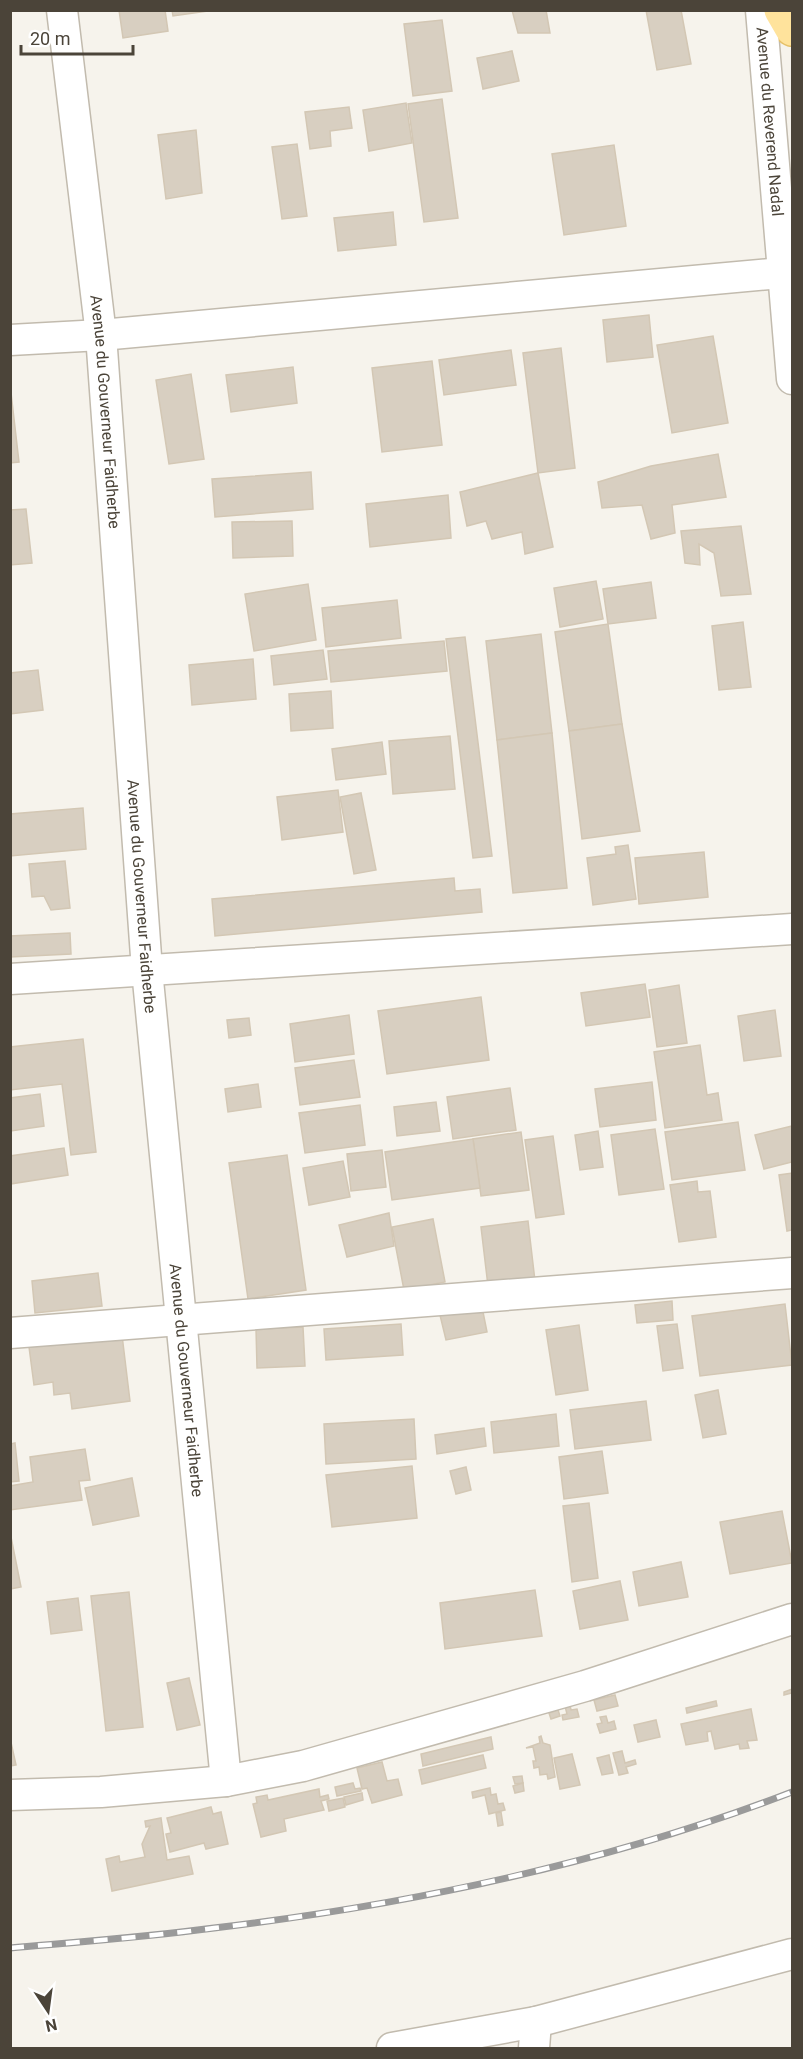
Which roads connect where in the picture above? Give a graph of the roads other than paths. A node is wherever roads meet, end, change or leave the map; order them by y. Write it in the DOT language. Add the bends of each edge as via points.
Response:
graph roads {
  1 [pos="62,10"];
  2 [pos="761,10"];
  3 [pos="781,10"];
  4 [pos="792,29"];
  5 [pos="787,272"];
  6 [pos="101,335"];
  7 [pos="10,340"];
  8 [pos="792,379"];
  9 [pos="792,929"];
  10 [pos="147,970"];
  11 [pos="10,979"];
  12 [pos="792,1274"];
  13 [pos="182,1320"];
  14 [pos="10,1333"];
  15 [pos="792,1619"];
  16 [pos="226,1781"];
  17 [pos="10,1795"];
  18 [pos="792,1954"];
  19 [pos="535,2035"];
  20 [pos="392,2049"];
  1 -- 6 [label="street, Avenue du Gouverneur Faidherbe"];
  2 -- 5 [label="street, Avenue du Reverend Nadal"];
  3 -- 4 [label="main road"];
  5 -- 6 [label="street"];
  5 -- 8 [label="street, Avenue du Reverend Nadal"];
  6 -- 7 [label="street"];
  6 -- 10 [label="street, Avenue du Gouverneur Faidherbe"];
  9 -- 10 [label="street"];
  10 -- 11 [label="street"];
  10 -- 13 [label="street, Avenue du Gouverneur Faidherbe"];
  12 -- 13 [label="street"];
  13 -- 14 [label="street"];
  13 -- 16 [label="street, Avenue du Gouverneur Faidherbe"];
  15 -- 16 [label="street" via="585,1686 303,1766"];
  16 -- 17 [label="street"];
  18 -- 19 [label="street"];
  19 -- 20 [label="street"];
}
